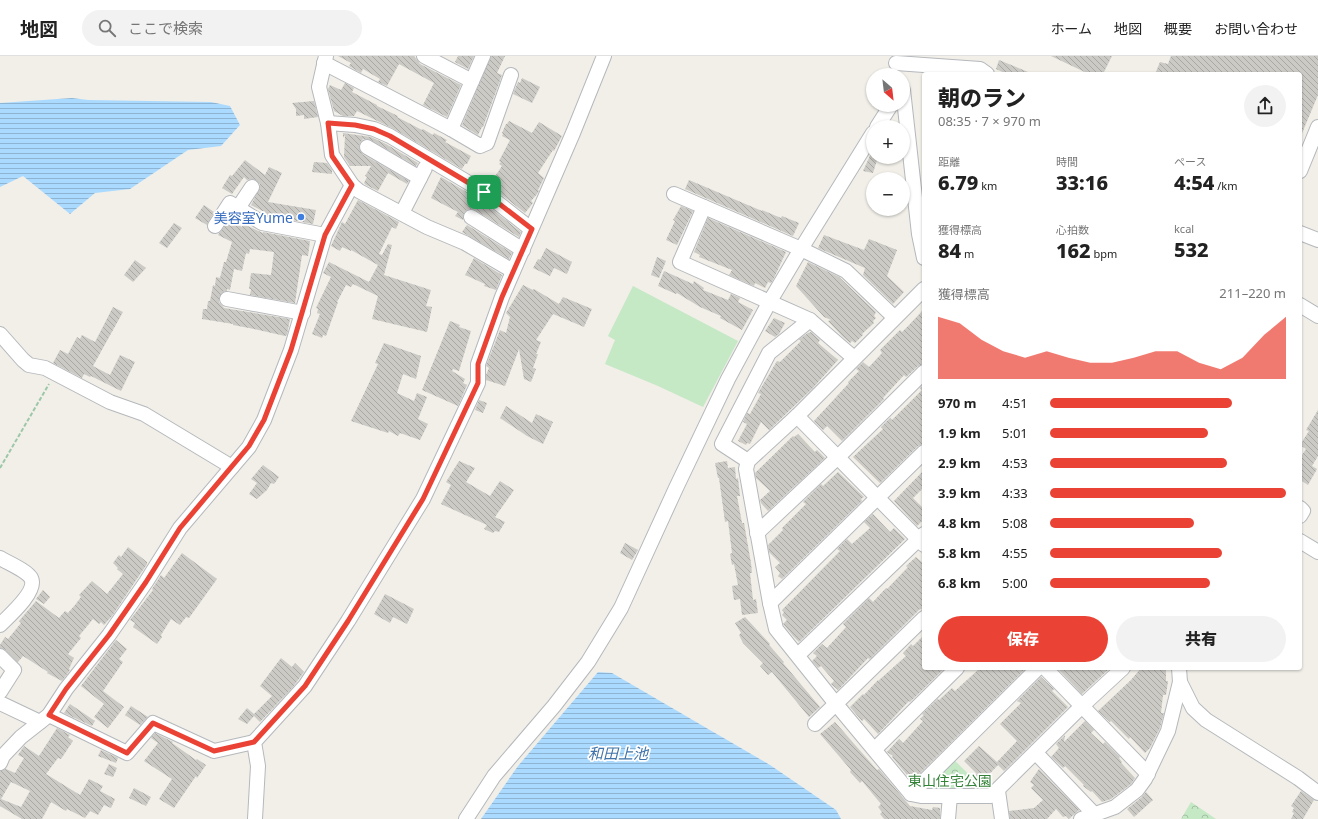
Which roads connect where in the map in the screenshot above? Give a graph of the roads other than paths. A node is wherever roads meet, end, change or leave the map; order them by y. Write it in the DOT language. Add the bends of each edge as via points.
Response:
graph roads {
  1 [pos="424,56"];
  2 [pos="483,56"];
  3 [pos="604,56"];
  4 [pos="325,60"];
  5 [pos="896,65"];
  6 [pos="984,72"];
  7 [pos="511,75"];
  8 [pos="472,81"];
  9 [pos="905,112"];
  10 [pos="328,123"];
  11 [pos="1318,127"];
  12 [pos="451,129"];
  13 [pos="866,144"];
  14 [pos="367,147"];
  15 [pos="1302,166"];
  16 [pos="352,185"];
  17 [pos="252,187"];
  18 [pos="674,194"];
  19 [pos="704,207"];
  20 [pos="238,208"];
  21 [pos="402,213"];
  22 [pos="471,217"];
  23 [pos="215,226"];
  24 [pos="532,229"];
  25 [pos="1302,234"];
  26 [pos="325,235"];
  27 [pos="1318,240"];
  28 [pos="922,248"];
  29 [pos="801,249"];
  30 [pos="523,250"];
  31 [pos="513,272"];
  32 [pos="922,290"];
  33 [pos="227,299"];
  34 [pos="770,301"];
  35 [pos="1302,306"];
  36 [pos="303,313"];
  37 [pos="1318,316"];
  38 [pos="894,317"];
  39 [pos="810,320"];
  40 [pos="0,334"];
  41 [pos="854,358"];
  42 [pos="922,374"];
  43 [pos="797,416"];
  44 [pos="922,454"];
  45 [pos="838,457"];
  46 [pos="748,461"];
  47 [pos="232,467"];
  48 [pos="878,498"];
  49 [pos="757,534"];
  50 [pos="922,540"];
  51 [pos="1302,542"];
  52 [pos="1318,552"];
  53 [pos="0,558"];
  54 [pos="770,603"];
  55 [pos="922,620"];
  56 [pos="0,625"];
  57 [pos="798,655"];
  58 [pos="0,656"];
  59 [pos="955,670"];
  60 [pos="1036,670"];
  61 [pos="1047,670"];
  62 [pos="1120,670"];
  63 [pos="1180,675"];
  64 [pos="0,692"];
  65 [pos="0,703"];
  66 [pos="836,704"];
  67 [pos="1083,706"];
  68 [pos="44,719"];
  69 [pos="815,724"];
  70 [pos="254,742"];
  71 [pos="875,749"];
  72 [pos="1036,753"];
  73 [pos="0,763"];
  74 [pos="1148,774"];
  75 [pos="998,790"];
  76 [pos="1318,792"];
  77 [pos="911,794"];
  78 [pos="950,796"];
  79 [pos="1095,815"];
  80 [pos="255,819"];
  81 [pos="466,819"];
  82 [pos="948,819"];
  83 [pos="1002,819"];
  84 [pos="1081,819"];
  1 -- 8 [label="street"];
  2 -- 8 [label="street"];
  3 -- 24 [label="street"];
  4 -- 10 [label="street" via="319,87"];
  4 -- 12 [label="street"];
  5 -- 6 [label="street" via="980,69"];
  7 -- 12 [label="street" via="487,143 480,146"];
  8 -- 12 [label="street"];
  9 -- 28 [label="street"];
  10 -- 16 [label="street" via="332,156"];
  10 -- 24 [label="street" via="355,125 390,136 484,192"];
  11 -- 15 [label="street"];
  13 -- 29 [label="street"];
  14 -- 21 [label="street" via="422,173"];
  16 -- 21 [label="street"];
  16 -- 26 [label="street"];
  17 -- 20 [label="street"];
  18 -- 19 [label="street"];
  19 -- 29 [label="street"];
  19 -- 34 [label="street" via="680,262"];
  20 -- 23 [label="street" via="230,204"];
  20 -- 26 [label="street" via="262,223"];
  21 -- 31 [label="street" via="465,243"];
  22 -- 30 [label="street"];
  24 -- 30 [label="street"];
  25 -- 27 [label="street"];
  26 -- 36 [label="street"];
  29 -- 34 [label="street"];
  29 -- 38 [label="street" via="846,271"];
  30 -- 31 [label="street"];
  31 -- 70 [label="street" via="478,364 478,383 423,499 305,686"];
  32 -- 38 [label="street"];
  33 -- 36 [label="street"];
  34 -- 39 [label="street"];
  34 -- 81 [label="street" via="715,406 621,608 588,662 494,776"];
  35 -- 37 [label="street"];
  36 -- 47 [label="street" via="264,420 249,446"];
  38 -- 41 [label="street"];
  39 -- 41 [label="street"];
  39 -- 46 [label="street" via="768,353 722,444"];
  40 -- 47 [label="street" via="29,365 45,368 110,402 144,414"];
  41 -- 43 [label="street"];
  42 -- 45 [label="street"];
  43 -- 45 [label="street"];
  43 -- 46 [label="street"];
  44 -- 48 [label="street"];
  45 -- 48 [label="street"];
  45 -- 49 [label="street"];
  46 -- 49 [label="street" via="746,469"];
  47 -- 68 [label="street" via="180,528 109,635"];
  48 -- 50 [label="street"];
  48 -- 54 [label="street"];
  49 -- 54 [label="street"];
  50 -- 57 [label="street"];
  51 -- 52 [label="street"];
  53 -- 56 [label="street" via="32,579 30,592"];
  54 -- 57 [label="street" via="776,629"];
  55 -- 66 [label="street"];
  57 -- 66 [label="street"];
  58 -- 64 [label="street" via="14,670"];
  59 -- 71 [label="street"];
  60 -- 77 [label="street"];
  61 -- 67 [label="street"];
  62 -- 67 [label="street"];
  63 -- 74 [label="street" via="1168,731"];
  63 -- 76 [label="street" via="1193,708 1206,720"];
  65 -- 68 [label="street"];
  66 -- 69 [label="street"];
  66 -- 71 [label="street"];
  67 -- 72 [label="street"];
  67 -- 74 [label="street"];
  68 -- 70 [label="street" via="127,753 153,723 214,751"];
  68 -- 73 [label="street" via="21,737"];
  70 -- 80 [label="street" via="258,766"];
  71 -- 77 [label="street"];
  72 -- 75 [label="street"];
  72 -- 79 [label="street"];
  74 -- 79 [label="street" via="1137,790"];
  75 -- 78 [label="street" via="992,796"];
  75 -- 83 [label="street"];
  77 -- 78 [label="street"];
  78 -- 82 [label="street"];
  79 -- 84 [label="street"];
}
